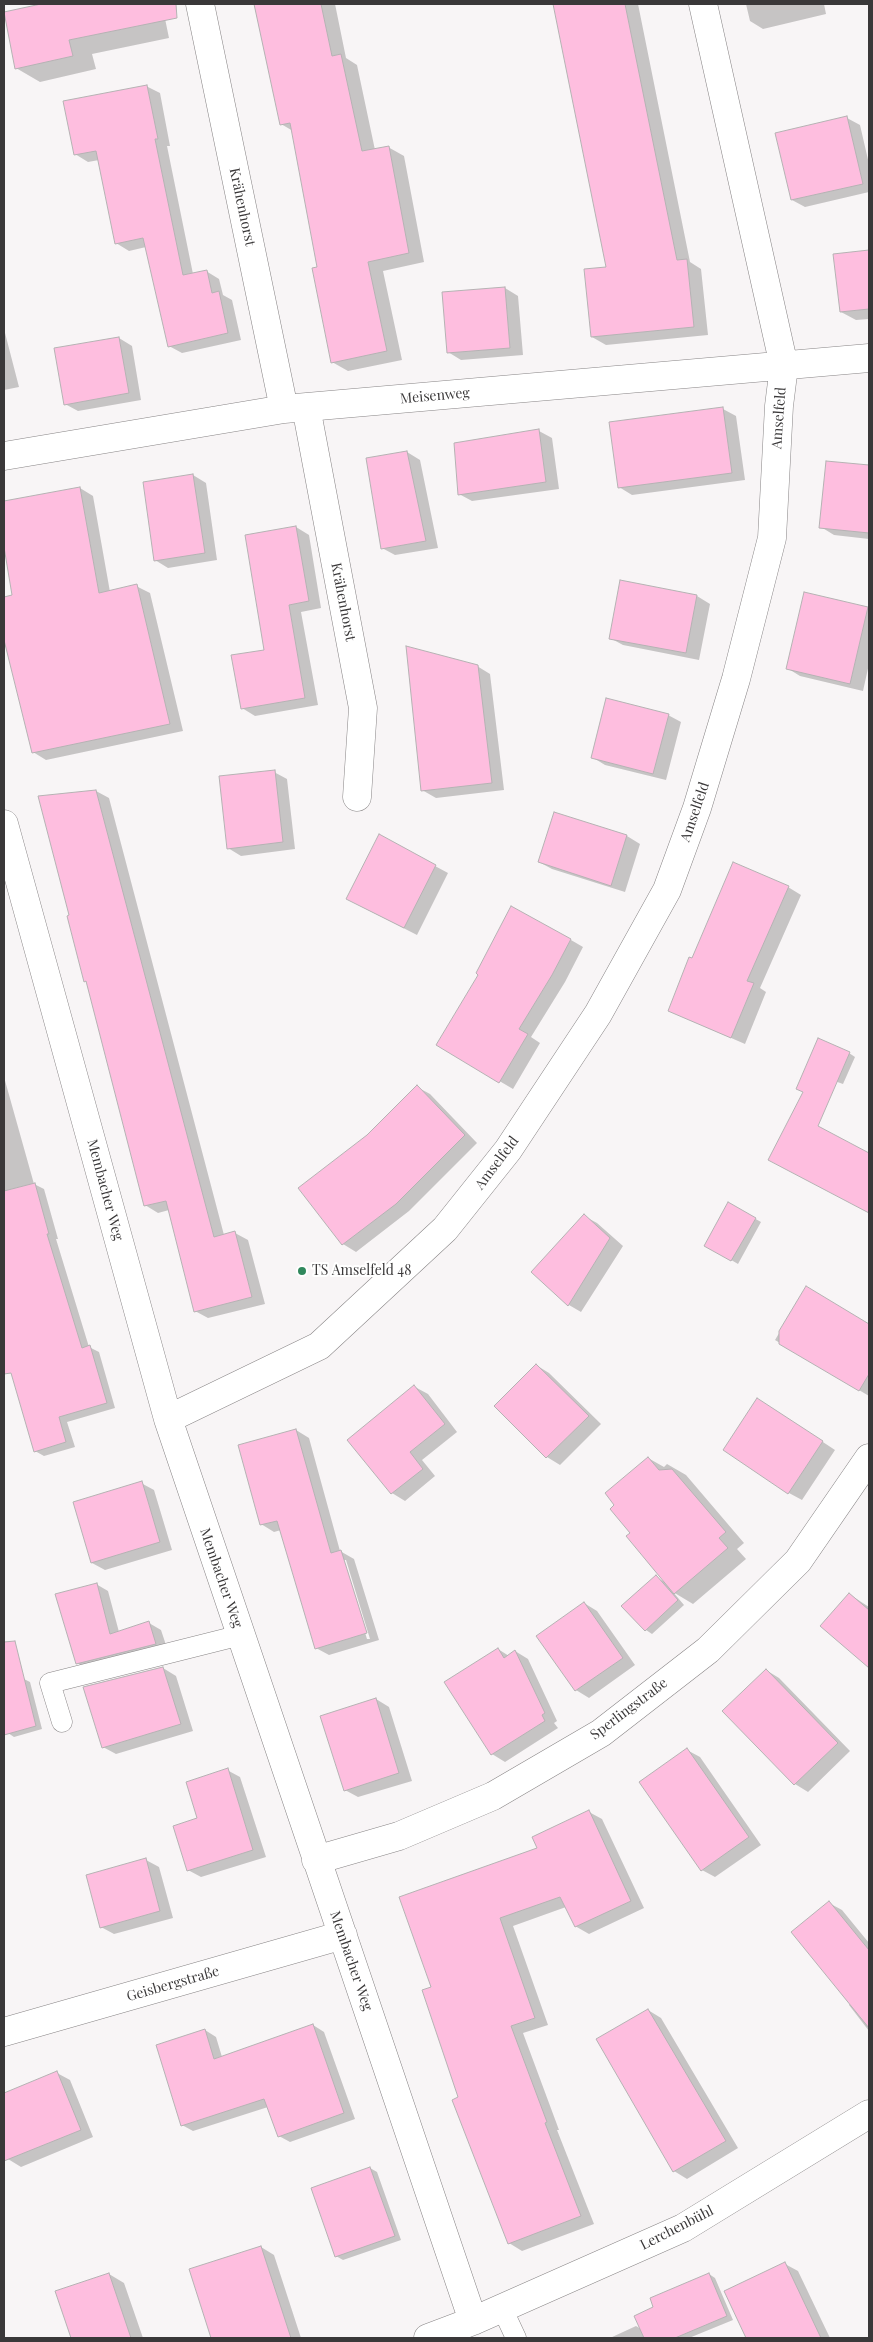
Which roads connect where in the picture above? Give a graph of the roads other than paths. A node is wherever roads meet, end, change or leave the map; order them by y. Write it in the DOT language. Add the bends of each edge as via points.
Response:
graph roads {
  1 [pos="200,4"];
  2 [pos="703,4"];
  3 [pos="869,358"];
  4 [pos="784,366"];
  5 [pos="295,408"];
  6 [pos="4,456"];
  7 [pos="356,797"];
  8 [pos="4,824"];
  9 [pos="168,1419"];
  10 [pos="869,1458"];
  11 [pos="241,1635"];
  12 [pos="62,1722"];
  13 [pos="316,1860"];
  14 [pos="343,1935"];
  15 [pos="4,2032"];
  16 [pos="869,2114"];
  17 [pos="502,2308"];
  18 [pos="473,2321"];
  19 [pos="428,2338"];
  20 [pos="516,2338"];
  1 -- 5 [label="street, Krähenhorst"];
  2 -- 4 [label="street, Amselfeld"];
  3 -- 4 [label="street, Meisenweg"];
  4 -- 5 [label="street, Meisenweg"];
  4 -- 9 [label="street, Amselfeld" via="772,538 736,678 698,808 667,890 598,1014 508,1150 445,1229 319,1346"];
  5 -- 6 [label="street, Meisenweg"];
  5 -- 7 [label="street, Krähenhorst" via="363,708"];
  8 -- 9 [label="street, Membacher Weg"];
  9 -- 11 [label="street, Membacher Weg"];
  10 -- 13 [label="street, Sperlingstraße" via="798,1561 708,1650 601,1733 493,1796 399,1836"];
  11 -- 12 [label="lane" via="50,1683"];
  11 -- 13 [label="street, Membacher Weg"];
  13 -- 14 [label="street, Membacher Weg"];
  14 -- 15 [label="street, Geisbergstraße"];
  14 -- 18 [label="street, Membacher Weg"];
  16 -- 17 [label="street, Lerchenbühl" via="683,2228"];
  17 -- 18 [label="street, Lerchenbühl"];
  17 -- 20 [label="lane"];
  18 -- 19 [label="street, Lerchenbühl"];
}
